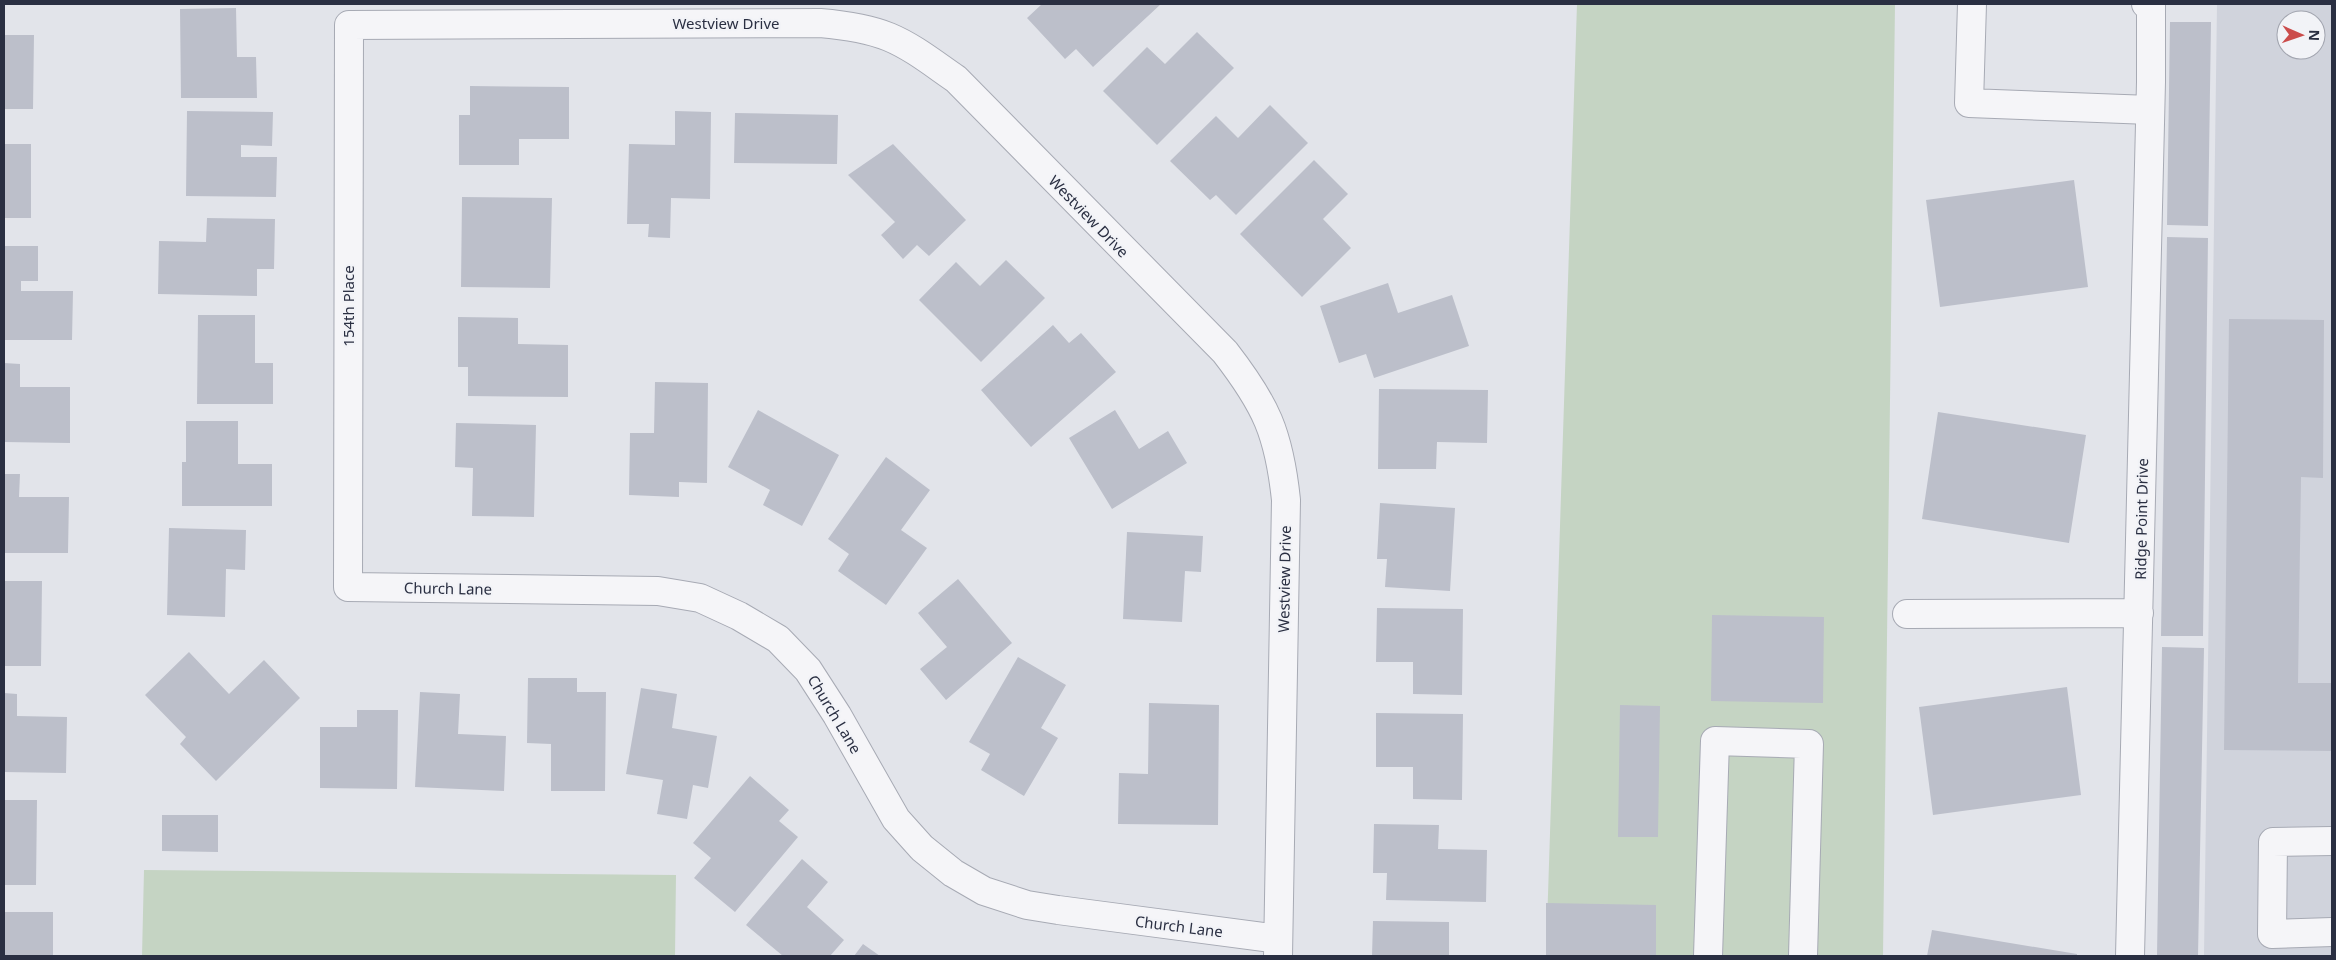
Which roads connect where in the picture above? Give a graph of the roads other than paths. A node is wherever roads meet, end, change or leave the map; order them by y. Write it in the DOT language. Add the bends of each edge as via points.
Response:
graph roads {
  1 [pos="1972,4"];
  2 [pos="2146,4"];
  3 [pos="348,25"];
  4 [pos="2150,110"];
  5 [pos="348,586"];
  6 [pos="2139,613"];
  7 [pos="1907,614"];
  8 [pos="2332,841"];
  9 [pos="2332,932"];
  10 [pos="1278,948"];
  11 [pos="1708,956"];
  12 [pos="1804,956"];
  13 [pos="2130,956"];
  1 -- 4 [label="street" via="1968,103"];
  2 -- 4 [label="street, Ridge Point Drive" via="2151,4"];
  3 -- 5 [label="street, 154th Place"];
  3 -- 10 [label="street, Westview Drive" via="820,23 889,37 956,79 1225,352 1250,383 1275,435 1286,500"];
  4 -- 6 [label="street, Ridge Point Drive"];
  5 -- 10 [label="street, Church Lane" via="658,591 700,598 778,639 808,670 837,714 896,819 922,848 953,873 984,891 1028,905"];
  6 -- 7 [label="street"];
  6 -- 13 [label="street, Ridge Point Drive"];
  8 -- 9 [label="street" via="2273,842 2272,934"];
  11 -- 12 [label="street" via="1715,741 1809,744"];
}
